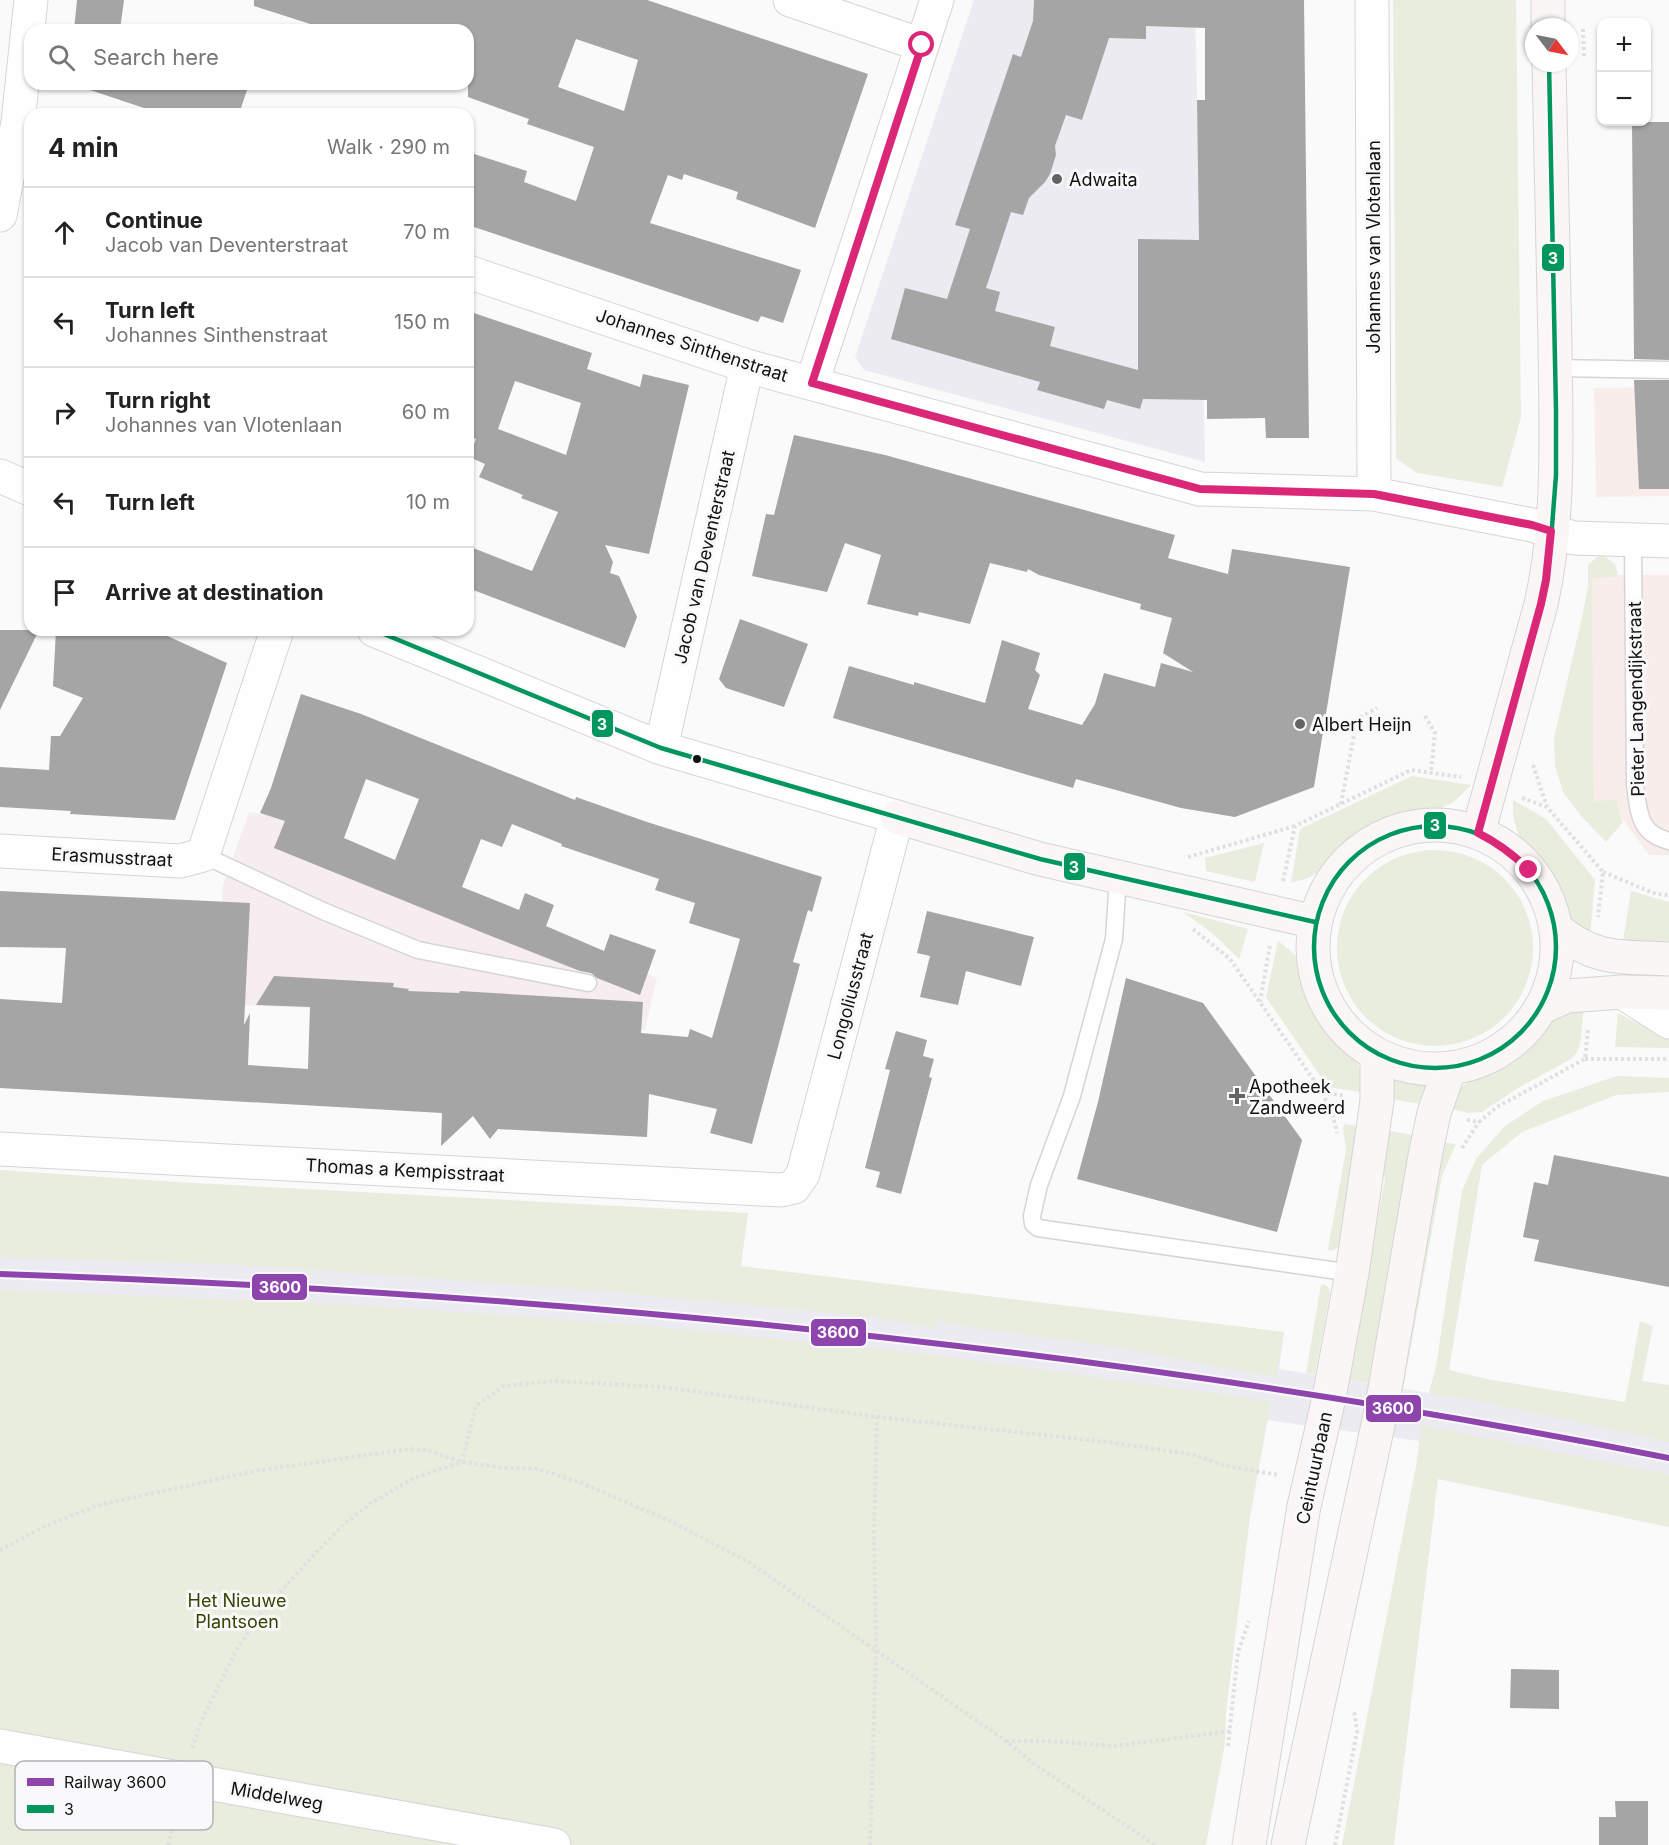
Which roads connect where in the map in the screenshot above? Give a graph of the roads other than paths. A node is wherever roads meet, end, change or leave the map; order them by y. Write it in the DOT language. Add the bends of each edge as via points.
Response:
graph roads {
  1 [pos="31,0"];
  2 [pos="790,0"];
  3 [pos="937,0"];
  4 [pos="1372,0"];
  5 [pos="1548,0"];
  6 [pos="1548,18"];
  7 [pos="28,24"];
  8 [pos="922,45"];
  9 [pos="24,56"];
  10 [pos="1549,72"];
  11 [pos="16,121"];
  12 [pos="0,215"];
  13 [pos="474,274"];
  14 [pos="747,366"];
  15 [pos="1555,368"];
  16 [pos="1669,370"];
  17 [pos="812,383"];
  18 [pos="0,477"];
  19 [pos="24,487"];
  20 [pos="1374,494"];
  21 [pos="1551,531"];
  22 [pos="1633,541"];
  23 [pos="1669,541"];
  24 [pos="275,636"];
  25 [pos="390,636"];
  26 [pos="661,748"];
  27 [pos="897,817"];
  28 [pos="1478,833"];
  29 [pos="1669,841"];
  30 [pos="0,851"];
  31 [pos="203,855"];
  32 [pos="1118,877"];
  33 [pos="1315,922"];
  34 [pos="1555,928"];
  35 [pos="1669,959"];
  36 [pos="588,983"];
  37 [pos="1607,992"];
  38 [pos="1669,993"];
  39 [pos="1540,1008"];
  40 [pos="1669,1022"];
  41 [pos="1377,1055"];
  42 [pos="1450,1068"];
  43 [pos="0,1149"];
  44 [pos="803,1174"];
  45 [pos="1352,1273"];
  46 [pos="0,1746"];
  47 [pos="82,1761"];
  48 [pos="213,1785"];
  49 [pos="554,1845"];
  50 [pos="1249,1845"];
  51 [pos="1288,1845"];
  1 -- 7 [label="street"];
  2 -- 8 [label="street"];
  3 -- 8 [label="street"];
  4 -- 20 [label="street, Johannes van Vlotenlaan"];
  5 -- 6 [label="street"];
  8 -- 17 [label="street"];
  9 -- 11 [label="street"];
  10 -- 15 [label="street"];
  11 -- 12 [label="street"];
  13 -- 14 [label="street, Johannes Sinthenstraat"];
  14 -- 17 [label="street, Johannes Sinthenstraat"];
  14 -- 26 [label="street, Jacob van Deventerstraat"];
  15 -- 16 [label="lane"];
  15 -- 21 [label="street" via="1556,460"];
  17 -- 20 [label="street, Johannes Sinthenstraat" via="1200,489"];
  18 -- 19 [label="street"];
  20 -- 21 [label="street, Johannes Sinthenstraat"];
  21 -- 22 [label="street, Johannes Sinthenstraat" via="1574,537"];
  21 -- 28 [label="street" via="1541,604"];
  22 -- 23 [label="street, Johannes Sinthenstraat"];
  22 -- 29 [label="lane, Pieter Langendijkstraat" via="1635,785 1640,820 1657,838"];
  24 -- 31 [label="street"];
  25 -- 26 [label="street"];
  26 -- 27 [label="street"];
  27 -- 32 [label="street" via="1040,859"];
  27 -- 44 [label="street, Longoliusstraat"];
  28 -- 33 [label="street" via="1457,827 1416,826 1376,840 1343,866 1331,883"];
  28 -- 34 [label="street" via="1497,842 1529,870 1550,907"];
  30 -- 31 [label="street, Erasmusstraat" via="180,861"];
  31 -- 36 [label="lane" via="322,911 418,950"];
  32 -- 33 [label="street"];
  32 -- 45 [label="lane" via="1114,939 1072,1096 1039,1185 1033,1224 1038,1228"];
  33 -- 41 [label="street" via="1314,966 1329,1008 1342,1027"];
  34 -- 35 [label="street" via="1595,953"];
  34 -- 39 [label="street" via="1555,969"];
  37 -- 38 [label="street"];
  37 -- 39 [label="street" via="1567,996"];
  37 -- 40 [label="street"];
  39 -- 42 [label="street" via="1524,1030 1502,1049 1477,1062"];
  41 -- 42 [label="street" via="1408,1066"];
  41 -- 45 [label="street, Ceintuurbaan" via="1377,1101"];
  42 -- 51 [label="street" via="1434,1113 1425,1156 1382,1406"];
  43 -- 44 [label="street, Thomas a Kempisstraat" via="781,1190 794,1187"];
  45 -- 50 [label="street, Ceintuurbaan" via="1304,1506"];
  46 -- 47 [label="street, Middelweg"];
  48 -- 49 [label="street, Middelweg"];
}
